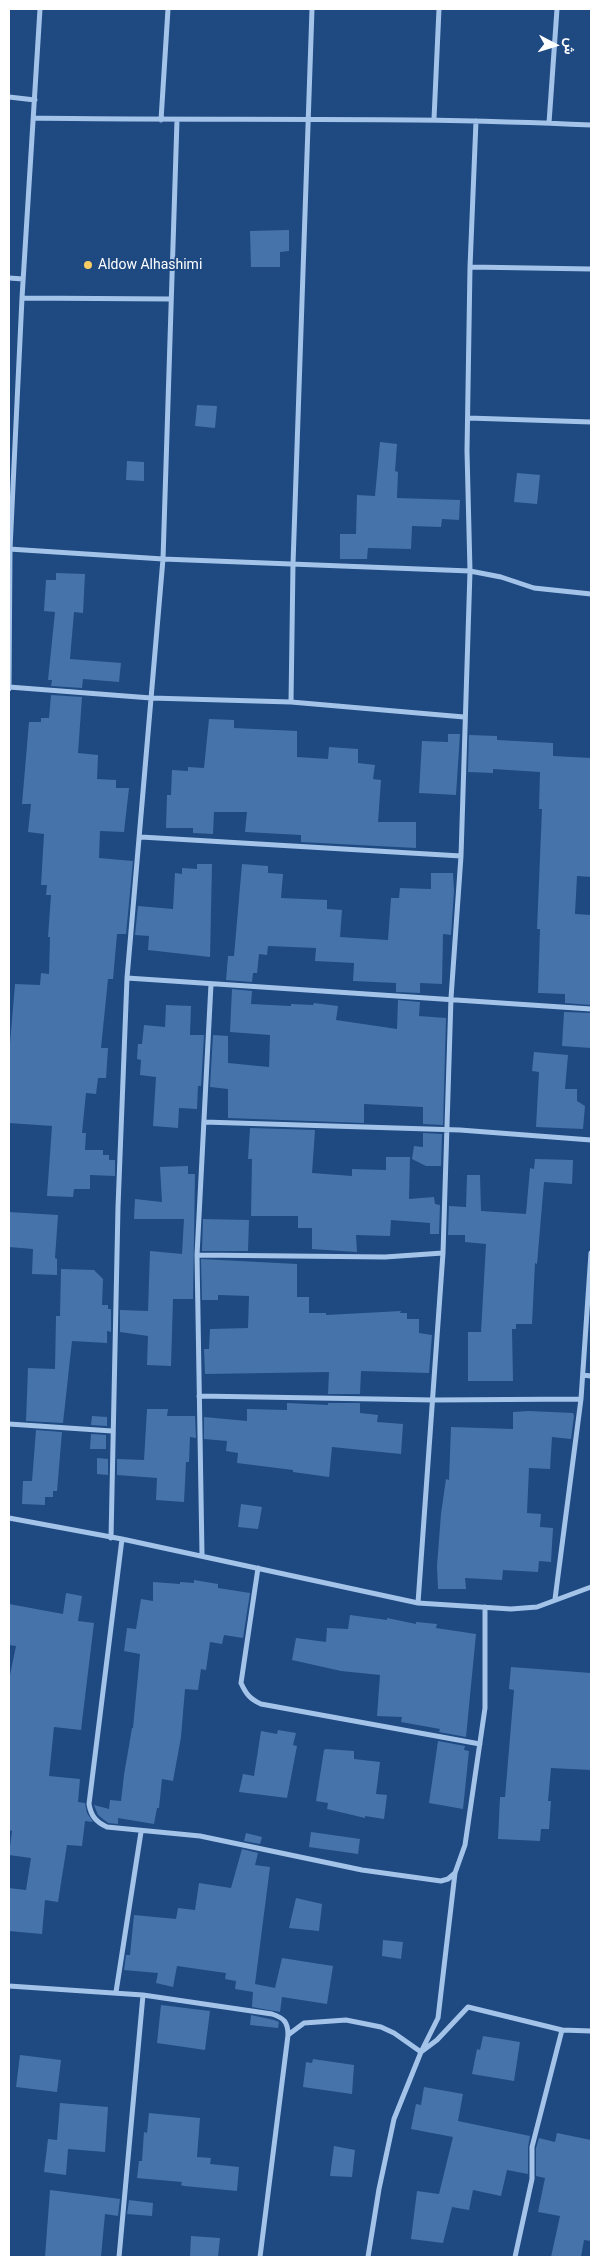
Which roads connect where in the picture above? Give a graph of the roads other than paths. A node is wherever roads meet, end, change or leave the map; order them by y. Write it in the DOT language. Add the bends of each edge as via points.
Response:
graph roads {
  1 [pos="40,9"];
  2 [pos="168,9"];
  3 [pos="312,9"];
  4 [pos="439,9"];
  5 [pos="557,9"];
  6 [pos="9,97"];
  7 [pos="35,100"];
  8 [pos="34,118"];
  9 [pos="434,119"];
  10 [pos="161,120"];
  11 [pos="177,120"];
  12 [pos="308,120"];
  13 [pos="476,121"];
  14 [pos="549,123"];
  15 [pos="591,125"];
  16 [pos="470,267"];
  17 [pos="591,270"];
  18 [pos="9,278"];
  19 [pos="22,279"];
  20 [pos="22,298"];
  21 [pos="171,299"];
  22 [pos="468,418"];
  23 [pos="591,422"];
  24 [pos="10,549"];
  25 [pos="163,558"];
  26 [pos="293,564"];
  27 [pos="470,571"];
  28 [pos="591,594"];
  29 [pos="9,687"];
  30 [pos="151,698"];
  31 [pos="291,702"];
  32 [pos="464,716"];
  33 [pos="141,837"];
  34 [pos="460,856"];
  35 [pos="127,978"];
  36 [pos="212,984"];
  37 [pos="451,998"];
  38 [pos="591,1009"];
  39 [pos="204,1122"];
  40 [pos="448,1130"];
  41 [pos="591,1140"];
  42 [pos="443,1253"];
  43 [pos="591,1253"];
  44 [pos="197,1255"];
  45 [pos="583,1375"];
  46 [pos="591,1376"];
  47 [pos="199,1396"];
  48 [pos="581,1399"];
  49 [pos="434,1400"];
  50 [pos="9,1424"];
  51 [pos="112,1431"];
  52 [pos="9,1518"];
  53 [pos="111,1538"];
  54 [pos="122,1538"];
  55 [pos="202,1555"];
  56 [pos="258,1568"];
  57 [pos="591,1588"];
  58 [pos="555,1599"];
  59 [pos="418,1603"];
  60 [pos="485,1607"];
  61 [pos="480,1744"];
  62 [pos="141,1832"];
  63 [pos="455,1873"];
  64 [pos="9,1986"];
  65 [pos="116,1992"];
  66 [pos="143,1995"];
  67 [pos="562,2030"];
  68 [pos="591,2031"];
  69 [pos="288,2035"];
  70 [pos="421,2052"];
  71 [pos="119,2257"];
  72 [pos="260,2257"];
  73 [pos="368,2257"];
  74 [pos="515,2257"];
  1 -- 7 [label="street"];
  2 -- 10 [label="street"];
  3 -- 12 [label="street"];
  4 -- 9 [label="street"];
  5 -- 14 [label="street"];
  6 -- 7 [label="street"];
  7 -- 8 [label="street"];
  8 -- 10 [label="street"];
  8 -- 19 [label="street"];
  9 -- 12 [label="street"];
  9 -- 13 [label="street"];
  10 -- 11 [label="street"];
  11 -- 12 [label="street"];
  11 -- 21 [label="street"];
  12 -- 26 [label="street"];
  13 -- 14 [label="street"];
  13 -- 16 [label="street"];
  14 -- 15 [label="street"];
  16 -- 17 [label="street"];
  16 -- 22 [label="street"];
  18 -- 19 [label="street"];
  19 -- 20 [label="street"];
  20 -- 21 [label="street"];
  20 -- 24 [label="street"];
  21 -- 25 [label="street"];
  22 -- 23 [label="street"];
  22 -- 27 [label="street"];
  24 -- 25 [label="street"];
  24 -- 29 [label="street"];
  25 -- 26 [label="street"];
  25 -- 30 [label="street"];
  26 -- 27 [label="street"];
  26 -- 31 [label="street"];
  27 -- 28 [label="street" via="534,588"];
  27 -- 32 [label="street"];
  29 -- 30 [label="street"];
  30 -- 31 [label="street"];
  30 -- 33 [label="street"];
  31 -- 32 [label="street"];
  32 -- 34 [label="street"];
  33 -- 34 [label="street"];
  33 -- 35 [label="street"];
  34 -- 37 [label="street"];
  35 -- 36 [label="street"];
  35 -- 51 [label="street"];
  36 -- 37 [label="street"];
  36 -- 39 [label="street"];
  37 -- 38 [label="street"];
  37 -- 40 [label="street"];
  39 -- 40 [label="street"];
  39 -- 44 [label="street"];
  40 -- 41 [label="street"];
  40 -- 42 [label="street"];
  42 -- 44 [label="street" via="385,1257"];
  42 -- 49 [label="street"];
  43 -- 45 [label="street"];
  44 -- 47 [label="street"];
  45 -- 46 [label="street"];
  45 -- 48 [label="street"];
  47 -- 49 [label="street"];
  47 -- 55 [label="street"];
  48 -- 49 [label="street"];
  48 -- 58 [label="street"];
  49 -- 59 [label="street"];
  50 -- 51 [label="street"];
  51 -- 53 [label="street"];
  52 -- 53 [label="street"];
  53 -- 54 [label="street"];
  54 -- 55 [label="street"];
  54 -- 62 [label="street" via="89,1804 91,1814 107,1828"];
  55 -- 56 [label="street"];
  56 -- 59 [label="street"];
  56 -- 61 [label="street" via="241,1683 252,1699 261,1704"];
  57 -- 58 [label="street"];
  58 -- 60 [label="street" via="537,1607"];
  59 -- 60 [label="street"];
  60 -- 61 [label="street" via="485,1708"];
  61 -- 63 [label="street" via="465,1845"];
  62 -- 63 [label="street" via="200,1836 362,1870 433,1880 448,1879"];
  62 -- 65 [label="street"];
  63 -- 70 [label="street" via="438,2018"];
  64 -- 65 [label="street"];
  65 -- 66 [label="street"];
  66 -- 69 [label="street" via="272,2014 285,2020"];
  66 -- 71 [label="street"];
  67 -- 68 [label="street"];
  67 -- 70 [label="street" via="468,2007"];
  67 -- 74 [label="street" via="532,2147 532,2179"];
  69 -- 70 [label="street" via="304,2023 346,2020 381,2027"];
  69 -- 72 [label="street"];
  70 -- 73 [label="street" via="394,2119"];
}
